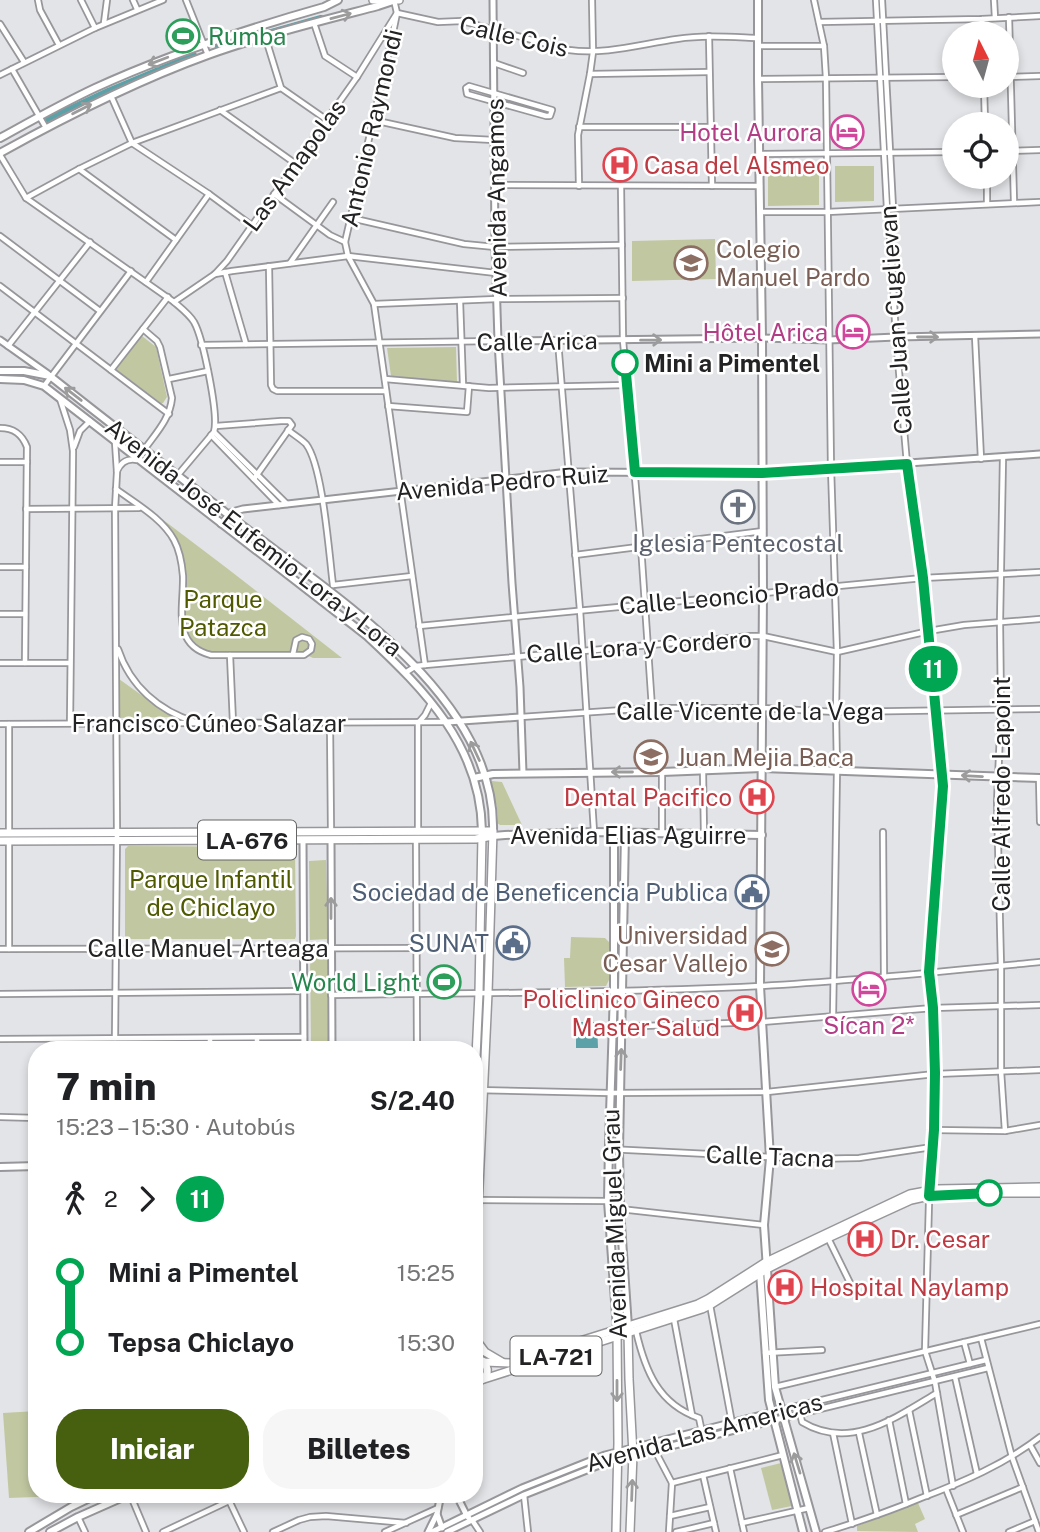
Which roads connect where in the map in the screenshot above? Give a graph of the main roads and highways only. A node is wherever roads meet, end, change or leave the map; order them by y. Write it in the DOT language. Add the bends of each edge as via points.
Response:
graph roads {
  1 [pos="338,0"];
  2 [pos="373,0"];
  3 [pos="396,0"];
  4 [pos="758,0"];
  5 [pos="0,138"];
  6 [pos="0,154"];
  7 [pos="0,371"];
  8 [pos="0,379"];
  9 [pos="762,768"];
  10 [pos="485,776"];
  11 [pos="474,778"];
  12 [pos="1040,778"];
  13 [pos="614,832"];
  14 [pos="0,833"];
  15 [pos="625,833"];
  16 [pos="493,834"];
  17 [pos="482,835"];
  18 [pos="762,835"];
  19 [pos="417,836"];
  20 [pos="117,837"];
  21 [pos="6,838"];
  22 [pos="477,1041"];
  23 [pos="485,1059"];
  24 [pos="483,1069"];
  25 [pos="0,1167"];
  26 [pos="28,1167"];
  27 [pos="1040,1187"];
  28 [pos="929,1193"];
  29 [pos="1040,1194"];
  30 [pos="763,1268"];
  31 [pos="631,1331"];
  32 [pos="617,1334"];
  33 [pos="483,1349"];
  34 [pos="483,1360"];
  35 [pos="510,1363"];
  36 [pos="483,1380"];
  37 [pos="771,1388"];
  38 [pos="79,1503"];
  39 [pos="110,1503"];
  40 [pos="29,1532"];
  41 [pos="50,1532"];
  42 [pos="615,1532"];
  43 [pos="630,1532"];
  44 [pos="803,1532"];
  45 [pos="816,1532"];
  1 -- 5 [label="main road, one-way" via="203,44 95,88"];
  2 -- 3 [label="main road"];
  6 -- 3 [label="main road, one-way" via="110,95 208,55"];
  4 -- 9 [label="main road"];
  10 -- 7 [label="main road, Avenida José Eufemio Lora y Lora, one-way" via="460,722 416,666 330,587 50,376"];
  8 -- 11 [label="main road, Avenida José Eufemio Lora y Lora" via="44,386 366,636 447,722"];
  9 -- 10 [label="main road, one-way"];
  12 -- 9 [label="main road, one-way"];
  9 -- 18 [label="main road"];
  10 -- 11 [label="main road"];
  10 -- 16 [label="main road, Avenida José Eufemio Lora y Lora"];
  11 -- 17 [label="main road, Avenida José Eufemio Lora y Lora"];
  13 -- 15 [label="main road, Avenida Elias Aguirre"];
  13 -- 16 [label="main road, Avenida Elias Aguirre"];
  13 -- 32 [label="main road, Avenida Miguel Grau" via="608,1201"];
  14 -- 21 [label="main road, LA-676"];
  15 -- 18 [label="main road, Avenida Elias Aguirre"];
  31 -- 15 [label="main road, Avenida Miguel Grau, one-way" via="620,1209"];
  16 -- 17 [label="main road, LA-676"];
  16 -- 23 [label="main road"];
  17 -- 19 [label="main road, LA-676"];
  17 -- 22 [label="main road"];
  18 -- 30 [label="main road" via="760,986 770,1158"];
  19 -- 20 [label="main road, LA-676" via="331,840"];
  19 -- 20 [label="main road, LA-676" via="331,831"];
  20 -- 21 [label="main road, LA-676"];
  23 -- 24 [label="main road"];
  25 -- 26 [label="main road"];
  27 -- 28 [label="main road"];
  28 -- 29 [label="main road"];
  28 -- 30 [label="main road"];
  28 -- 30 [label="main road" via="900,1198"];
  30 -- 31 [label="main road" via="698,1304"];
  30 -- 31 [label="main road" via="710,1305"];
  30 -- 37 [label="main road"];
  31 -- 32 [label="main road, LA-721"];
  43 -- 31 [label="main road, Avenida Miguel Grau / LA-721, one-way"];
  32 -- 35 [label="main road, LA-721"];
  32 -- 36 [label="main road, LA-721"];
  32 -- 42 [label="main road, Avenida Miguel Grau / LA-721, one-way"];
  33 -- 35 [label="main road, LA-721"];
  34 -- 35 [label="main road, LA-721"];
  37 -- 44 [label="main road" via="773,1416"];
  45 -- 37 [label="main road, one-way"];
  38 -- 40 [label="main road"];
  39 -- 41 [label="main road"];
}
